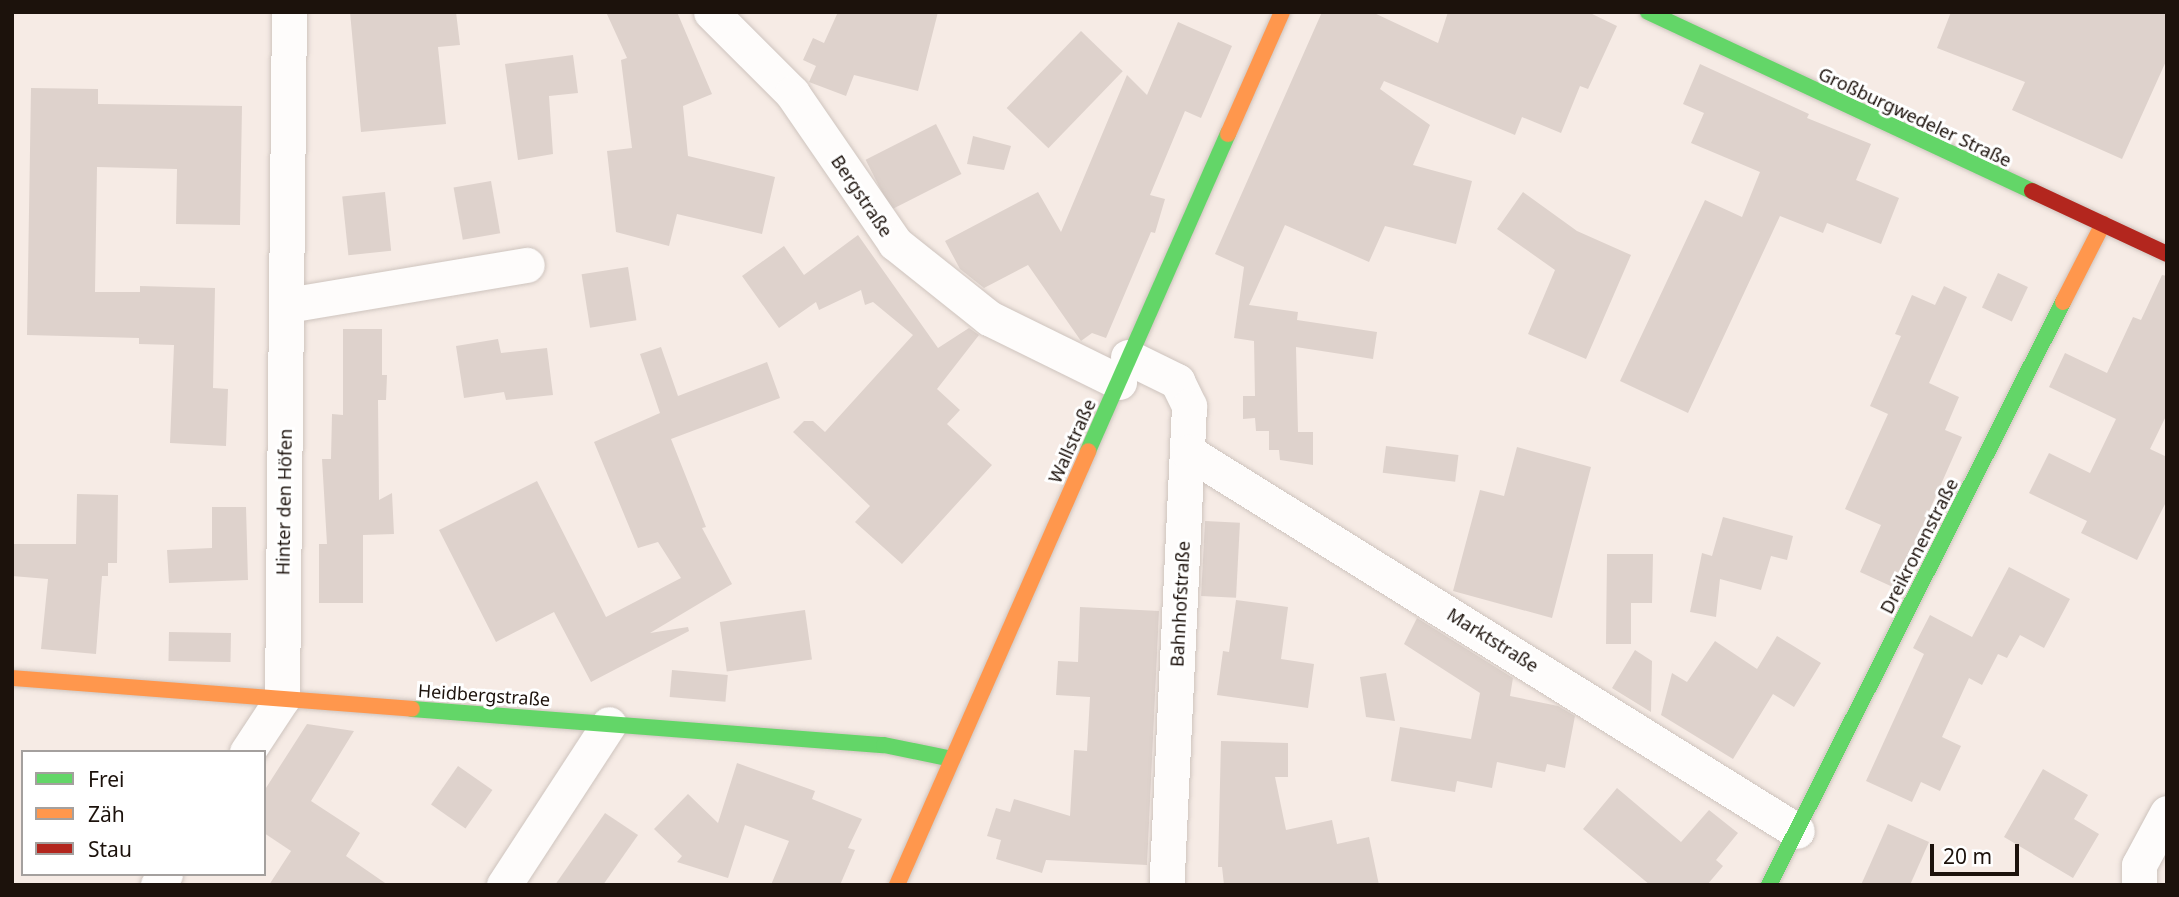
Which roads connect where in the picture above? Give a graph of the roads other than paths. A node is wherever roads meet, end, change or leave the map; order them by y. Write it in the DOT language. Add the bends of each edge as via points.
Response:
graph roads {
  1 [pos="289,12"];
  2 [pos="711,12"];
  3 [pos="1282,12"];
  4 [pos="1650,13"];
  5 [pos="2102,225"];
  6 [pos="2167,254"];
  7 [pos="527,265"];
  8 [pos="287,305"];
  9 [pos="1123,370"];
  10 [pos="1188,452"];
  11 [pos="12,678"];
  12 [pos="282,699"];
  13 [pos="609,724"];
  14 [pos="248,750"];
  15 [pos="952,759"];
  16 [pos="2167,813"];
  17 [pos="1797,831"];
  18 [pos="504,885"];
  19 [pos="897,885"];
  20 [pos="1166,885"];
  21 [pos="1769,885"];
  22 [pos="2139,885"];
  1 -- 8 [label="street, Hinter den Höfen"];
  2 -- 9 [label="street, Bergstraße" via="792,93 895,243 989,318"];
  3 -- 9 [label="street, Wallstraße"];
  4 -- 5 [label="street, Großburgwedeler Straße"];
  5 -- 6 [label="street, Großburgwedeler Straße"];
  5 -- 17 [label="street, Dreikronenstraße"];
  7 -- 8 [label="street"];
  8 -- 12 [label="street, Hinter den Höfen"];
  9 -- 10 [label="street, Bahnhofstraße" via="1177,381 1189,406"];
  9 -- 15 [label="street, Wallstraße"];
  10 -- 17 [label="street, Marktstraße"];
  10 -- 20 [label="street, Bahnhofstraße"];
  11 -- 12 [label="street, Heidbergstraße"];
  12 -- 13 [label="street, Heidbergstraße"];
  12 -- 14 [label="street"];
  13 -- 15 [label="street, Heidbergstraße" via="884,745"];
  13 -- 18 [label="street"];
  15 -- 19 [label="street, Wallstraße"];
  16 -- 22 [label="street" via="2139,865"];
  17 -- 21 [label="street, Dreikronenstraße"];
}
